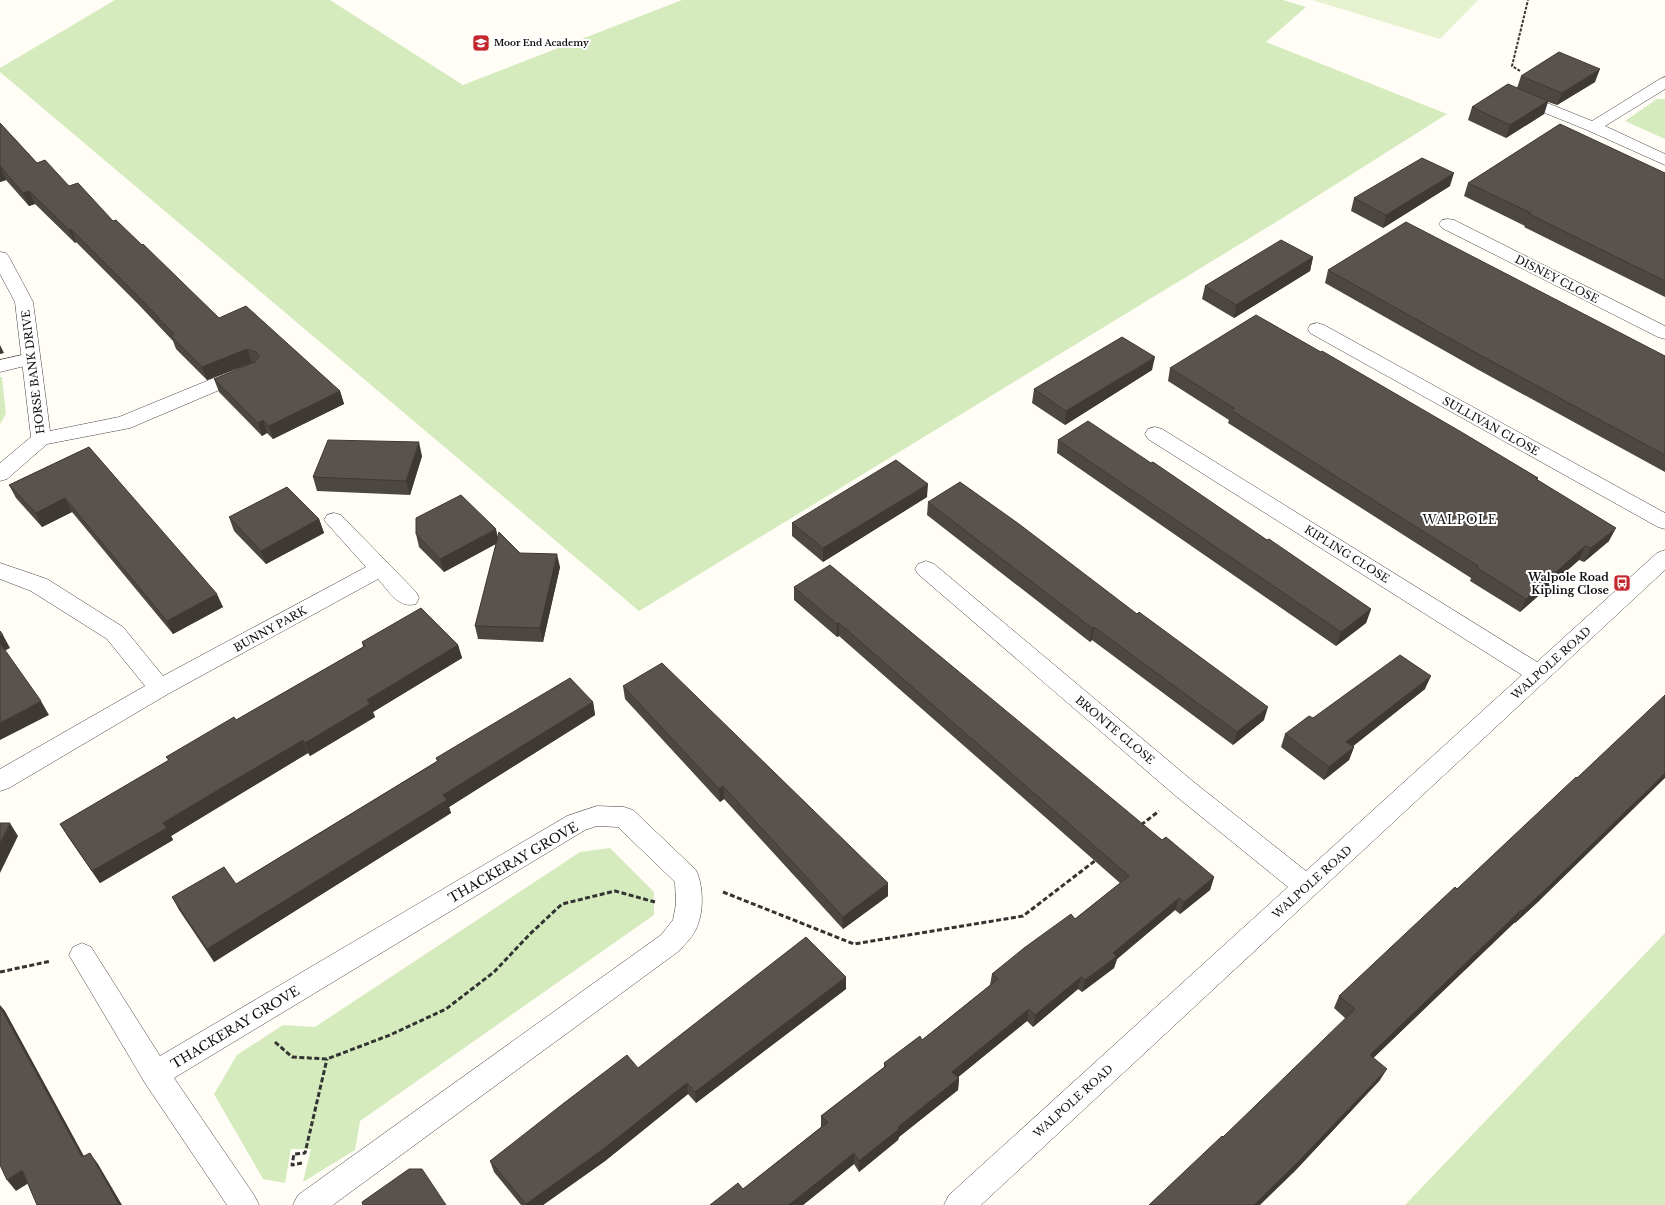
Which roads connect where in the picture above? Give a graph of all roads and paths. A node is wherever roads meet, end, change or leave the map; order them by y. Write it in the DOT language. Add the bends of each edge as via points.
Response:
graph roads {
  1 [pos="1528,0"];
  2 [pos="1665,82"];
  3 [pos="1505,91"];
  4 [pos="1593,127"];
  5 [pos="1665,160"];
  6 [pos="1448,224"];
  7 [pos="0,257"];
  8 [pos="1317,329"];
  9 [pos="1665,333"];
  10 [pos="31,359"];
  11 [pos="0,366"];
  12 [pos="252,370"];
  13 [pos="1155,434"];
  14 [pos="41,439"];
  15 [pos="0,474"];
  16 [pos="334,520"];
  17 [pos="1665,522"];
  18 [pos="1665,558"];
  19 [pos="379,569"];
  20 [pos="926,569"];
  21 [pos="0,571"];
  22 [pos="408,598"];
  23 [pos="1539,674"];
  24 [pos="160,688"];
  25 [pos="0,781"];
  26 [pos="1186,790"];
  27 [pos="1136,829"];
  28 [pos="1098,858"];
  29 [pos="687,878"];
  30 [pos="1307,886"];
  31 [pos="689,904"];
  32 [pos="82,955"];
  33 [pos="0,972"];
  34 [pos="252,1017"];
  35 [pos="327,1059"];
  36 [pos="155,1074"];
  37 [pos="310,1203"];
  38 [pos="244,1205"];
  39 [pos="959,1205"];
  1 -- 3 [label="path" via="1512,66 1524,73 1500,88"];
  2 -- 4 [label="street"];
  3 -- 4 [label="street"];
  4 -- 5 [label="street"];
  6 -- 9 [label="street, DISNEY CLOSE"];
  7 -- 10 [label="street, HORSE BANK DRIVE" via="24,302"];
  8 -- 17 [label="street, SULLIVAN CLOSE"];
  10 -- 11 [label="lane"];
  10 -- 14 [label="street, HORSE BANK DRIVE"];
  12 -- 14 [label="street" via="123,423"];
  13 -- 23 [label="street, KIPLING CLOSE"];
  14 -- 15 [label="street, HORSE BANK DRIVE"];
  16 -- 19 [label="street"];
  18 -- 23 [label="street, WALPOLE ROAD"];
  19 -- 22 [label="street"];
  19 -- 24 [label="street, BUNNY PARK"];
  20 -- 26 [label="street, BRONTE CLOSE"];
  21 -- 24 [label="street" via="39,585 115,633"];
  23 -- 30 [label="street, WALPOLE ROAD"];
  24 -- 25 [label="street, BUNNY PARK"];
  26 -- 27 [label="path"];
  26 -- 30 [label="street, BRONTE CLOSE"];
  28 -- 29 [label="path" via="1023,916 854,944"];
  29 -- 31 [label="street"];
  29 -- 34 [label="street, THACKERAY GROVE" via="624,817 596,816 576,823"];
  30 -- 39 [label="street, WALPOLE ROAD"];
  31 -- 35 [label="path" via="654,902 615,891 562,904 494,972 446,1009 390,1035"];
  31 -- 37 [label="street" via="685,924 670,943"];
  32 -- 33 [label="path"];
  32 -- 36 [label="street"];
  34 -- 35 [label="path" via="267,1035 292,1057"];
  34 -- 36 [label="street, THACKERAY GROVE"];
  35 -- 37 [label="path" via="305,1153 294,1154 292,1165 303,1163 298,1184"];
  36 -- 38 [label="street"];
}
